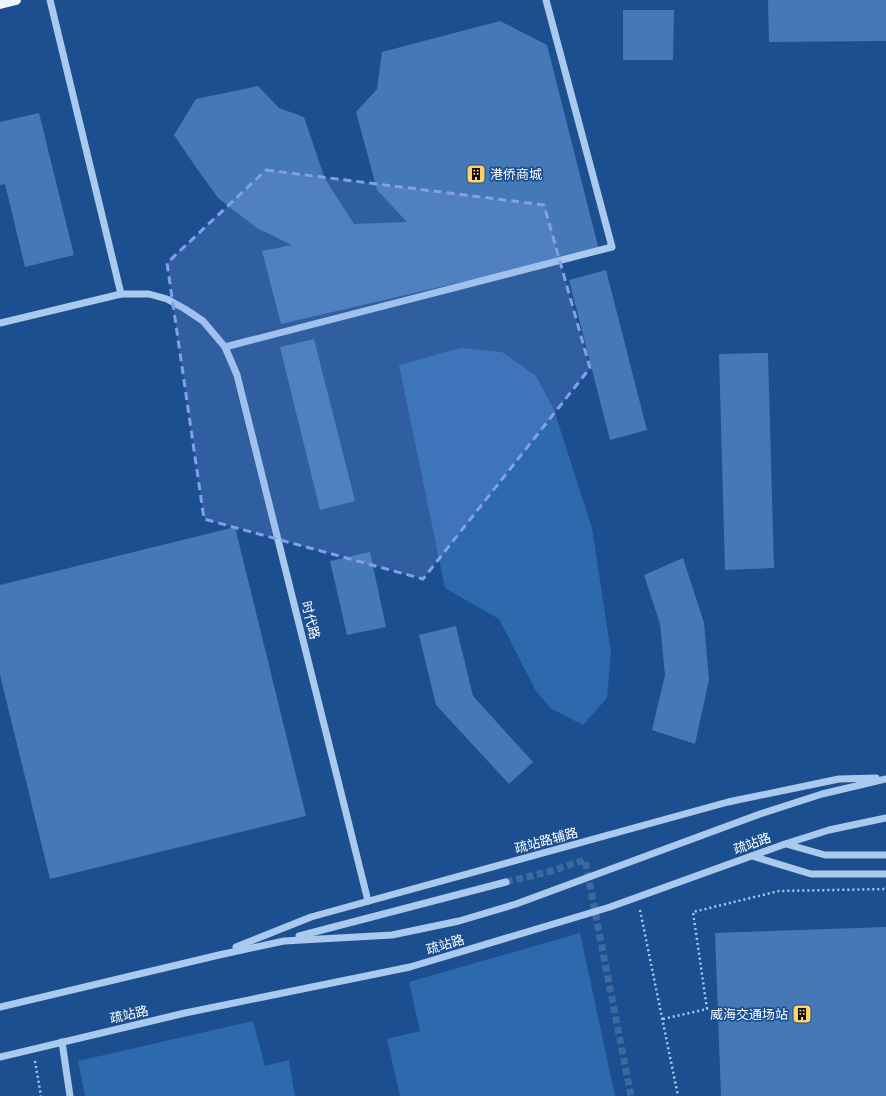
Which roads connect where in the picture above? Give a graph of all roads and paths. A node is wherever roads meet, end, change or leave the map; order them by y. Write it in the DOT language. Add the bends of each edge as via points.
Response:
graph roads {
  1 [pos="16,0"];
  2 [pos="50,0"];
  3 [pos="546,0"];
  4 [pos="0,4"];
  5 [pos="121,294"];
  6 [pos="0,323"];
  7 [pos="225,347"];
  8 [pos="886,779"];
  9 [pos="886,818"];
  10 [pos="785,844"];
  11 [pos="886,855"];
  12 [pos="752,856"];
  13 [pos="886,874"];
  14 [pos="506,882"];
  15 [pos="886,889"];
  16 [pos="637,898"];
  17 [pos="368,901"];
  18 [pos="284,940"];
  19 [pos="219,955"];
  20 [pos="0,1007"];
  21 [pos="663,1019"];
  22 [pos="62,1042"];
  23 [pos="33,1049"];
  24 [pos="0,1057"];
  25 [pos="41,1096"];
  26 [pos="70,1096"];
  27 [pos="678,1096"];
  1 -- 4 [label="main road"];
  2 -- 5 [label="street"];
  3 -- 7 [label="street" via="612,247"];
  5 -- 6 [label="street, 时代路"];
  5 -- 7 [label="street, 时代路" via="149,294 167,299 203,321"];
  7 -- 17 [label="street, 时代路" via="237,375"];
  8 -- 17 [label="street, 疏站路辅路" via="839,779 728,802"];
  8 -- 18 [label="street, 疏站路" via="822,794 760,814 516,904 459,921 392,935"];
  9 -- 10 [label="street, 疏站路" via="829,830"];
  10 -- 11 [label="street" via="825,855"];
  10 -- 12 [label="street, 疏站路"];
  12 -- 13 [label="street" via="811,874"];
  12 -- 16 [label="street, 疏站路"];
  14 -- 18 [label="street"];
  15 -- 21 [label="path" via="779,891 693,912 707,1009"];
  16 -- 21 [label="path"];
  16 -- 22 [label="street, 疏站路" via="410,967 185,1013"];
  17 -- 19 [label="street, 疏站路辅路" via="311,917"];
  18 -- 19 [label="street, 疏站路"];
  19 -- 20 [label="street, 疏站路"];
  21 -- 27 [label="path"];
  22 -- 23 [label="street, 疏站路"];
  22 -- 26 [label="street"];
  23 -- 24 [label="street, 疏站路"];
  23 -- 25 [label="path"];
}
